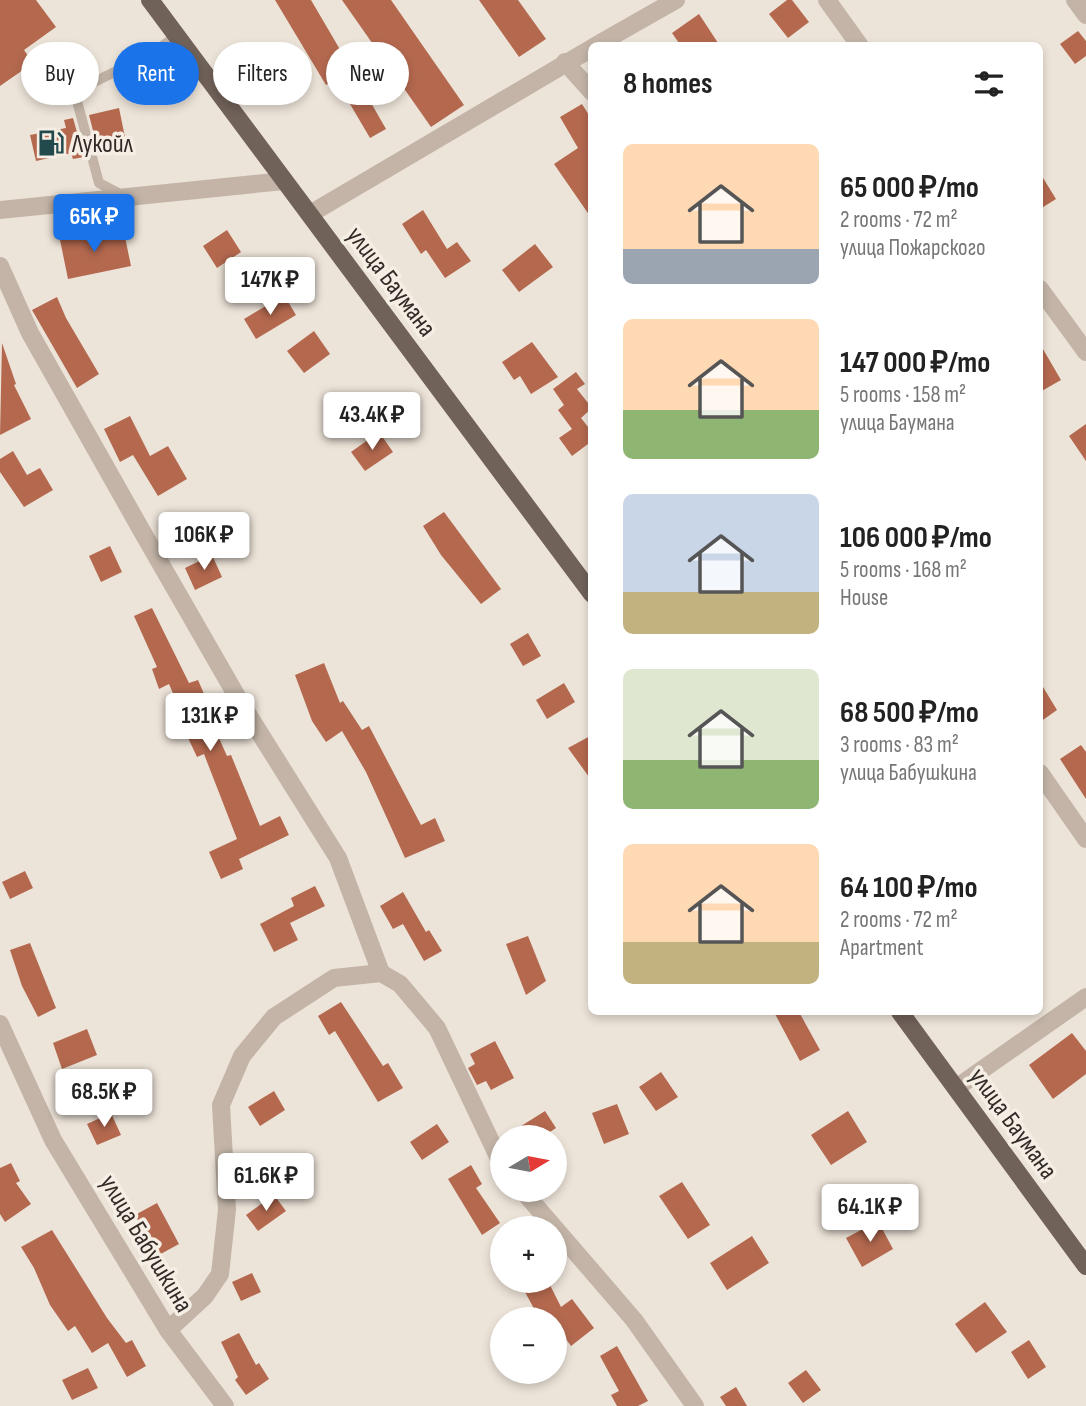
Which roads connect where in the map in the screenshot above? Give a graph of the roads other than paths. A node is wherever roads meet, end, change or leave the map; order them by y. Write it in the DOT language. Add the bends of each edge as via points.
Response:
graph roads {
  1 [pos="150,0"];
  2 [pos="676,0"];
  3 [pos="827,0"];
  4 [pos="1075,0"];
  5 [pos="1086,15"];
  6 [pos="176,36"];
  7 [pos="602,42"];
  8 [pos="857,42"];
  9 [pos="588,50"];
  10 [pos="565,62"];
  11 [pos="588,88"];
  12 [pos="284,181"];
  13 [pos="128,198"];
  14 [pos="0,210"];
  15 [pos="310,214"];
  16 [pos="0,266"];
  17 [pos="1043,293"];
  18 [pos="1086,352"];
  19 [pos="588,589"];
  20 [pos="1043,777"];
  21 [pos="1086,839"];
  22 [pos="381,972"];
  23 [pos="1086,997"];
  24 [pos="902,1015"];
  25 [pos="0,1024"];
  26 [pos="956,1088"];
  27 [pos="490,1140"];
  28 [pos="532,1202"];
  29 [pos="1086,1266"];
  30 [pos="168,1330"];
  31 [pos="225,1406"];
  32 [pos="695,1406"];
  1 -- 6 [label="main road, улица Баумана"];
  2 -- 7 [label="street"];
  3 -- 8 [label="street"];
  4 -- 5 [label="street"];
  6 -- 12 [label="main road, улица Баумана"];
  6 -- 13 [label="lane" via="152,54 82,88 77,101 99,184"];
  9 -- 10 [label="street"];
  10 -- 11 [label="street"];
  10 -- 15 [label="street"];
  12 -- 13 [label="street"];
  12 -- 15 [label="main road, улица Баумана"];
  13 -- 14 [label="street"];
  15 -- 19 [label="main road, улица Баумана"];
  16 -- 22 [label="street" via="30,333 239,700 338,858"];
  17 -- 18 [label="street"];
  20 -- 21 [label="street"];
  22 -- 27 [label="street" via="400,984 436,1028"];
  22 -- 30 [label="street" via="334,978 274,1017 242,1056 221,1105 227,1209 220,1274 205,1296"];
  23 -- 26 [label="street"];
  24 -- 26 [label="main road, улица Баумана"];
  25 -- 30 [label="street, улица Бабушкина" via="53,1140"];
  26 -- 29 [label="main road, улица Баумана"];
  28 -- 32 [label="street" via="635,1320"];
  30 -- 31 [label="street, улица Бабушкина"];
}
